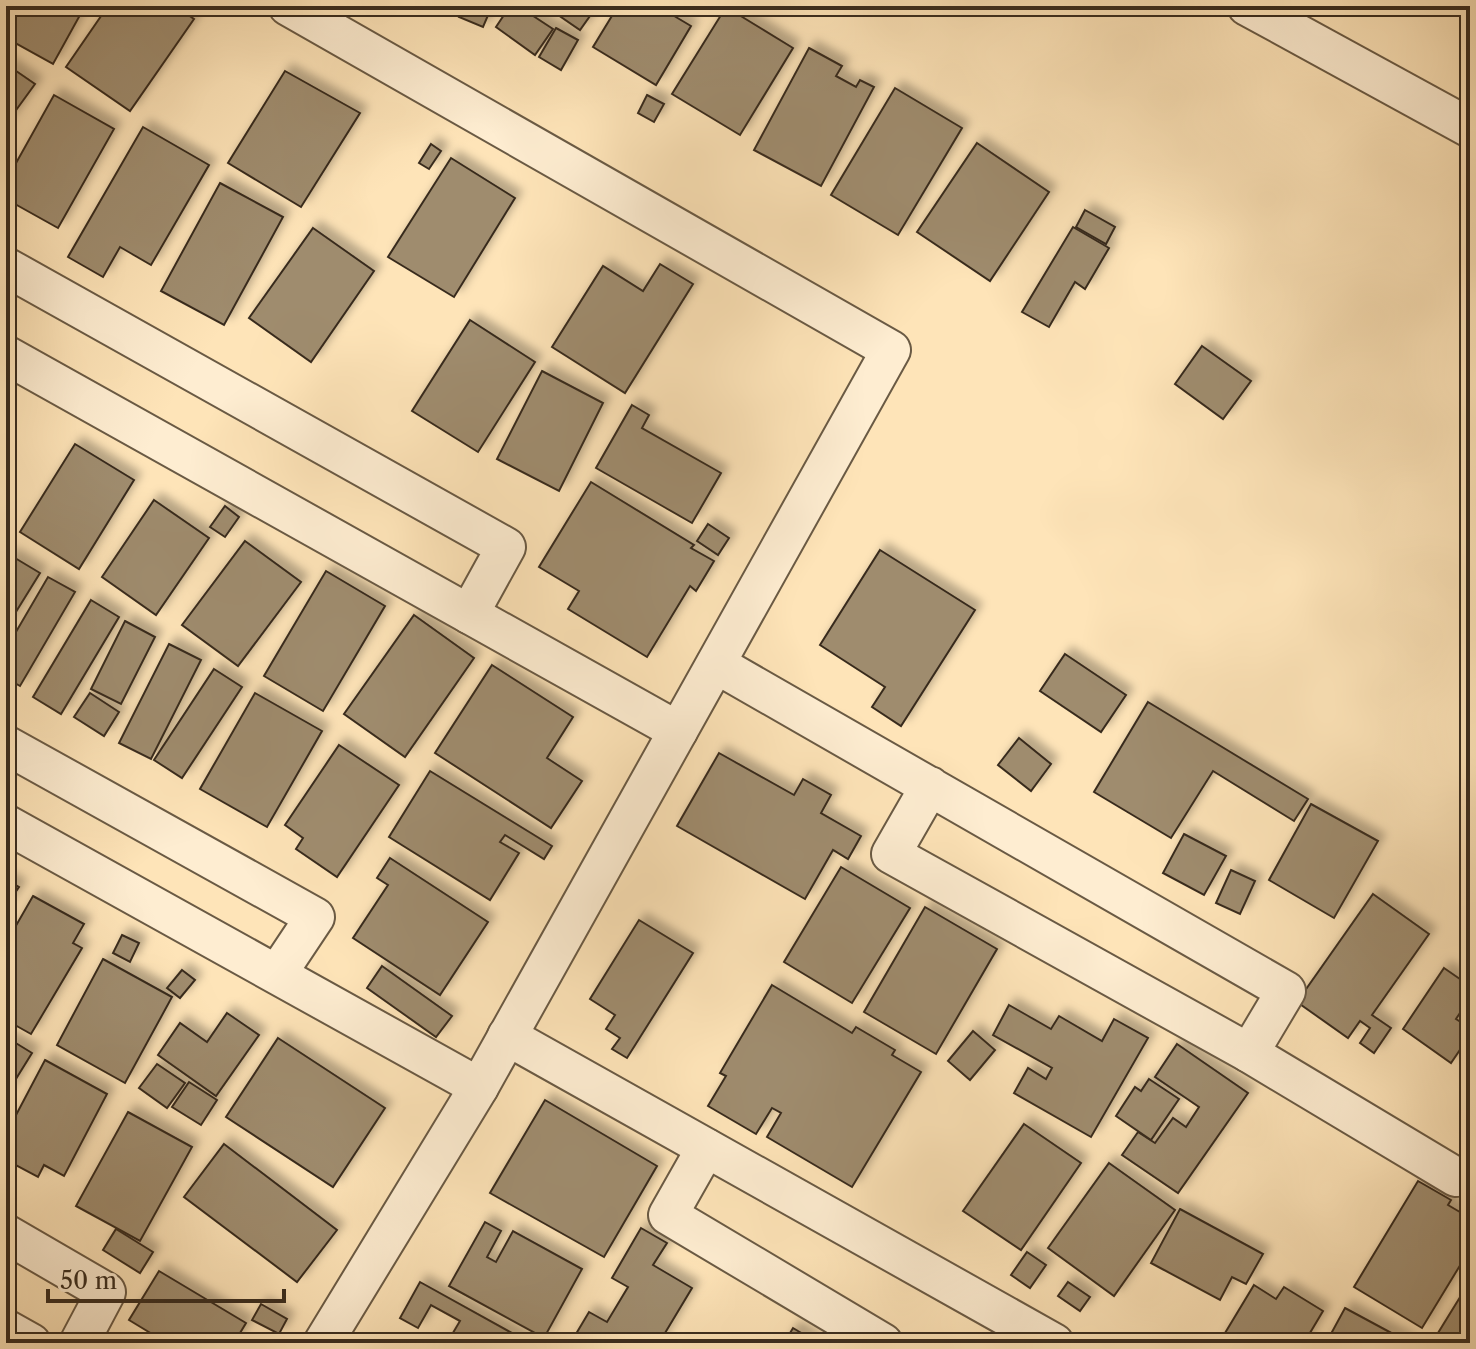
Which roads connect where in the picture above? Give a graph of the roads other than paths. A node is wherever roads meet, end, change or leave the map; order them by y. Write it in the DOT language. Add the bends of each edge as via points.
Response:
graph roads {
  1 [pos="288,6"];
  2 [pos="1247,6"];
  3 [pos="1470,128"];
  4 [pos="6,267"];
  5 [pos="6,355"];
  6 [pos="469,614"];
  7 [pos="716,664"];
  8 [pos="678,731"];
  9 [pos="6,745"];
  10 [pos="930,786"];
  11 [pos="6,824"];
  12 [pos="277,974"];
  13 [pos="507,1036"];
  14 [pos="1249,1053"];
  15 [pos="479,1087"];
  16 [pos="706,1148"];
  17 [pos="1465,1171"];
  18 [pos="6,1234"];
  19 [pos="6,1329"];
  20 [pos="31,1343"];
  21 [pos="79,1343"];
  22 [pos="323,1343"];
  23 [pos="883,1343"];
  24 [pos="1054,1343"];
  1 -- 7 [label="street" via="891,350"];
  2 -- 3 [label="street"];
  4 -- 6 [label="street" via="506,547"];
  5 -- 6 [label="street"];
  6 -- 8 [label="street"];
  7 -- 8 [label="street"];
  7 -- 10 [label="street"];
  8 -- 13 [label="street"];
  9 -- 12 [label="street" via="315,917"];
  10 -- 14 [label="street" via="1286,991"];
  10 -- 14 [label="street" via="891,854"];
  11 -- 12 [label="street"];
  12 -- 15 [label="street"];
  13 -- 15 [label="street"];
  13 -- 16 [label="street"];
  14 -- 17 [label="street"];
  15 -- 22 [label="street"];
  16 -- 23 [label="street" via="668,1215"];
  16 -- 24 [label="street"];
  18 -- 21 [label="street" via="106,1292"];
  19 -- 20 [label="street"];
}
